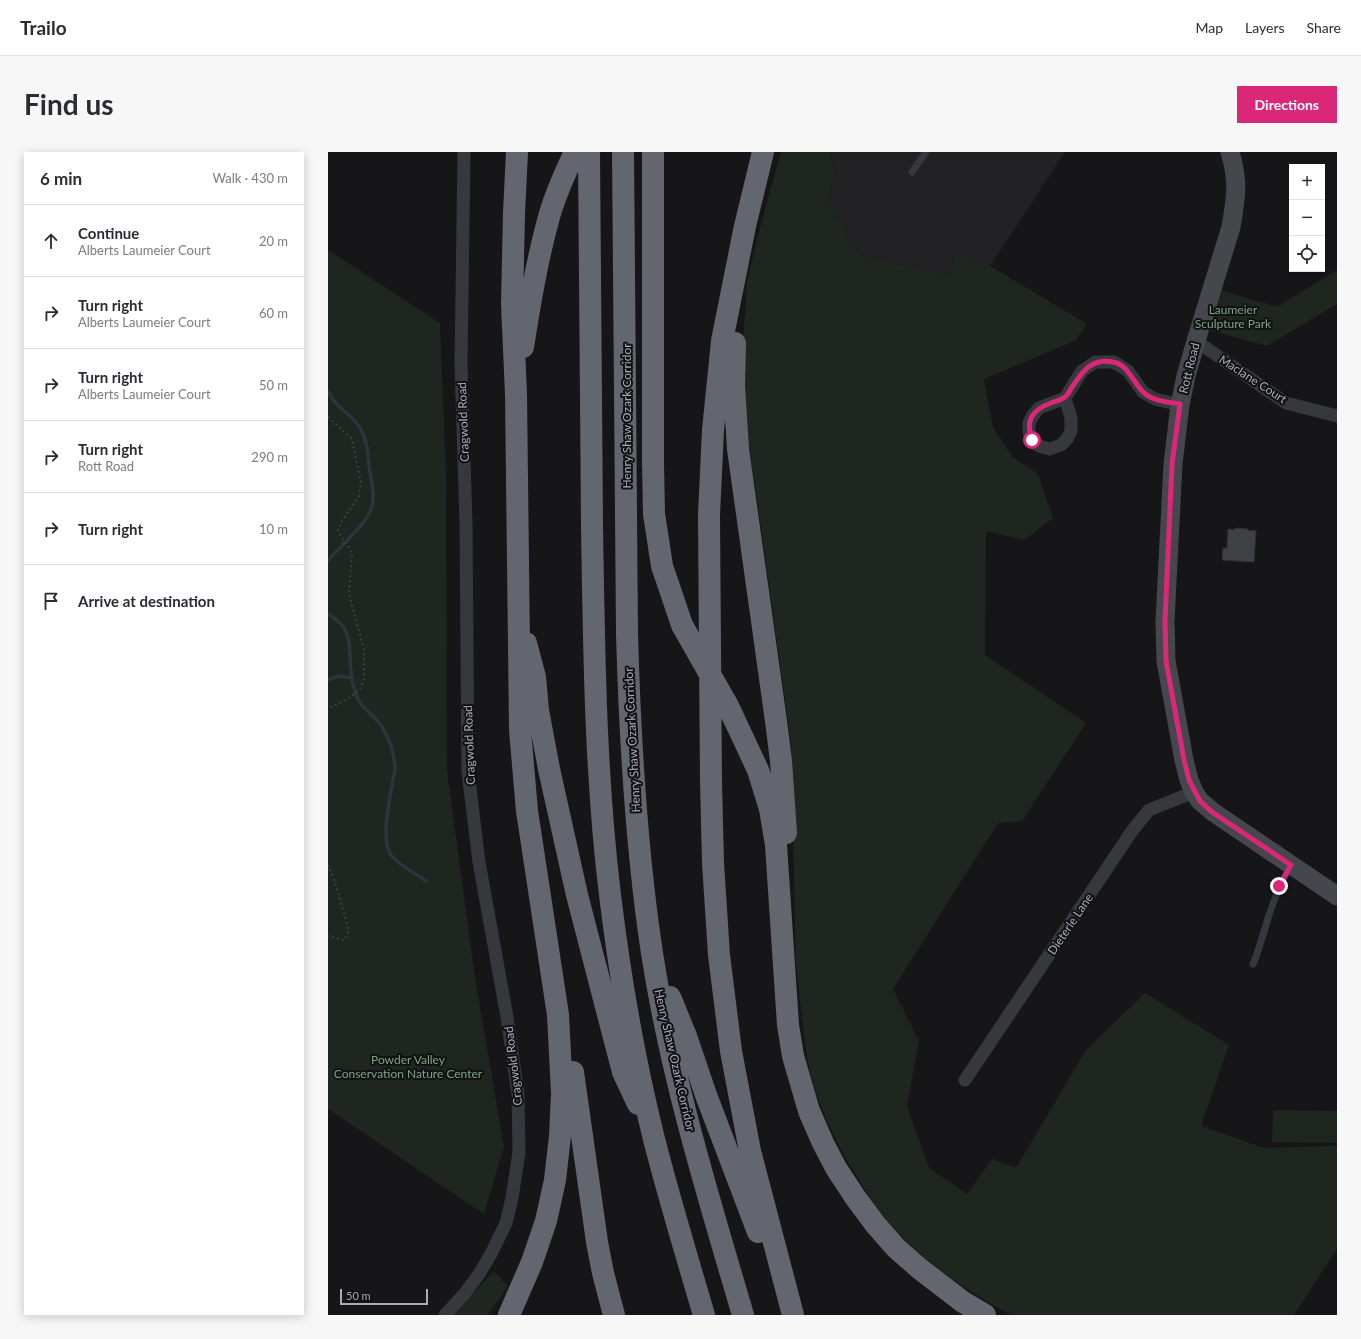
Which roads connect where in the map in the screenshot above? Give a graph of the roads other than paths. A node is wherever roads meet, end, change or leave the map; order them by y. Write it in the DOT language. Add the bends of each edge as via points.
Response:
graph roads {
  1 [pos="464,152"];
  2 [pos="517,152"];
  3 [pos="575,152"];
  4 [pos="589,152"];
  5 [pos="623,152"];
  6 [pos="653,152"];
  7 [pos="763,152"];
  8 [pos="926,152"];
  9 [pos="1230,152"];
  10 [pos="912,172"];
  11 [pos="734,288"];
  12 [pos="1196,341"];
  13 [pos="516,394"];
  14 [pos="1065,398"];
  15 [pos="1180,404"];
  16 [pos="1337,416"];
  17 [pos="518,615"];
  18 [pos="1194,792"];
  19 [pos="1291,865"];
  20 [pos="1337,896"];
  21 [pos="783,946"];
  22 [pos="652,954"];
  23 [pos="1253,964"];
  24 [pos="558,1014"];
  25 [pos="965,1080"];
  26 [pos="654,1138"];
  27 [pos="445,1315"];
  28 [pos="508,1315"];
  29 [pos="614,1315"];
  30 [pos="704,1315"];
  31 [pos="743,1315"];
  32 [pos="792,1315"];
  33 [pos="985,1315"];
  1 -- 27 [label="street, Cragwold Road" via="461,365 466,523 468,772 479,862 518,1094 518,1152 506,1223 479,1274"];
  2 -- 13 [label="highway" via="512,284"];
  3 -- 13 [label="highway" via="549,216 537,262"];
  4 -- 26 [label="highway" via="594,639 598,766 610,895 619,959"];
  5 -- 22 [label="highway, Henry Shaw Ozark Corridor" via="629,698 637,830"];
  6 -- 21 [label="highway" via="654,514 662,566 682,625 728,706 760,777 770,809 776,844"];
  7 -- 11 [label="highway" via="745,226"];
  8 -- 10 [label="lane"];
  9 -- 12 [label="street, Rott Road" via="1237,182 1235,203 1224,253"];
  11 -- 21 [label="highway" via="734,386 738,449 784,794 787,873"];
  11 -- 32 [label="highway" via="722,341 713,430 709,515 713,863 719,955 731,1051 750,1151"];
  12 -- 15 [label="street, Rott Road"];
  12 -- 16 [label="street, Maclane Court" via="1286,403"];
  13 -- 17 [label="highway"];
  14 -- 15 [label="street" via="1082,371 1095,362 1114,362 1128,371 1143,392 1155,399"];
  15 -- 18 [label="street, Rott Road" via="1171,486 1166,661 1184,760"];
  17 -- 24 [label="highway" via="520,730 527,811"];
  17 -- 26 [label="highway" via="535,677 538,710 559,817 603,998 623,1072"];
  18 -- 19 [label="street, Rott Road" via="1212,812"];
  18 -- 25 [label="street, Dieterle Lane" via="1149,810"];
  19 -- 20 [label="street, Rott Road"];
  19 -- 23 [label="lane" via="1279,886"];
  21 -- 33 [label="highway" via="786,1004 793,1056 809,1111 836,1168 875,1224 896,1248 939,1285"];
  22 -- 31 [label="highway, Henry Shaw Ozark Corridor" via="684,1106"];
  22 -- 32 [label="highway" via="686,1036 706,1096"];
  24 -- 28 [label="highway" via="562,1093 555,1180 546,1221 532,1262"];
  24 -- 29 [label="highway" via="571,1058 597,1242"];
  26 -- 30 [label="highway"];
}
